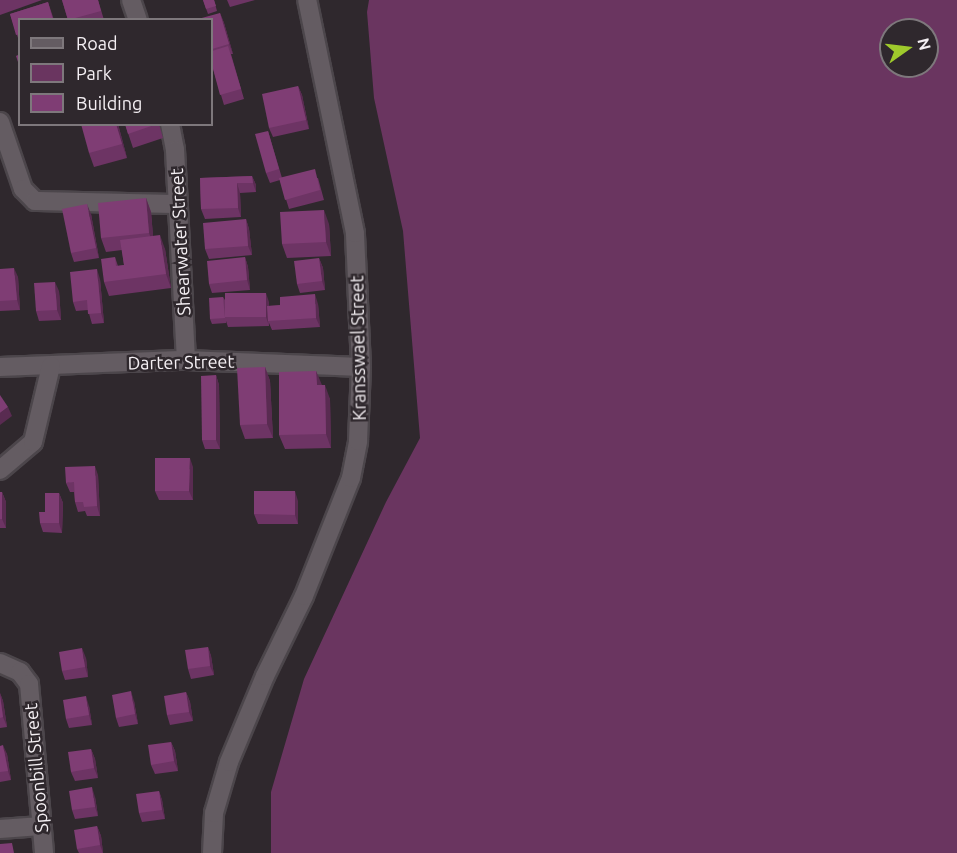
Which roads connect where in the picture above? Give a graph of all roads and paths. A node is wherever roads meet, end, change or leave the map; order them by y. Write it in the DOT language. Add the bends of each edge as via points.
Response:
graph roads {
  1 [pos="131,0"];
  2 [pos="307,0"];
  3 [pos="137,18"];
  4 [pos="0,122"];
  5 [pos="170,126"];
  6 [pos="176,204"];
  7 [pos="186,360"];
  8 [pos="51,366"];
  9 [pos="361,367"];
  10 [pos="0,368"];
  11 [pos="0,470"];
  12 [pos="0,663"];
  13 [pos="41,826"];
  14 [pos="0,829"];
  15 [pos="44,853"];
  16 [pos="212,853"];
  1 -- 3 [label="street"];
  2 -- 9 [label="street, Kransswael Street" via="356,233"];
  4 -- 6 [label="street" via="23,189 35,201"];
  5 -- 6 [label="street, Shearwater Street"];
  6 -- 7 [label="street, Shearwater Street"];
  7 -- 8 [label="street, Darter Street"];
  7 -- 9 [label="street, Darter Street"];
  8 -- 10 [label="street, Darter Street"];
  8 -- 11 [label="street" via="33,442"];
  9 -- 16 [label="street, Kransswael Street" via="361,411 351,478 304,596 265,675 229,762 214,813"];
  12 -- 13 [label="street, Spoonbill Street" via="20,672 29,684"];
  13 -- 14 [label="street"];
  13 -- 15 [label="street, Spoonbill Street"];
}
